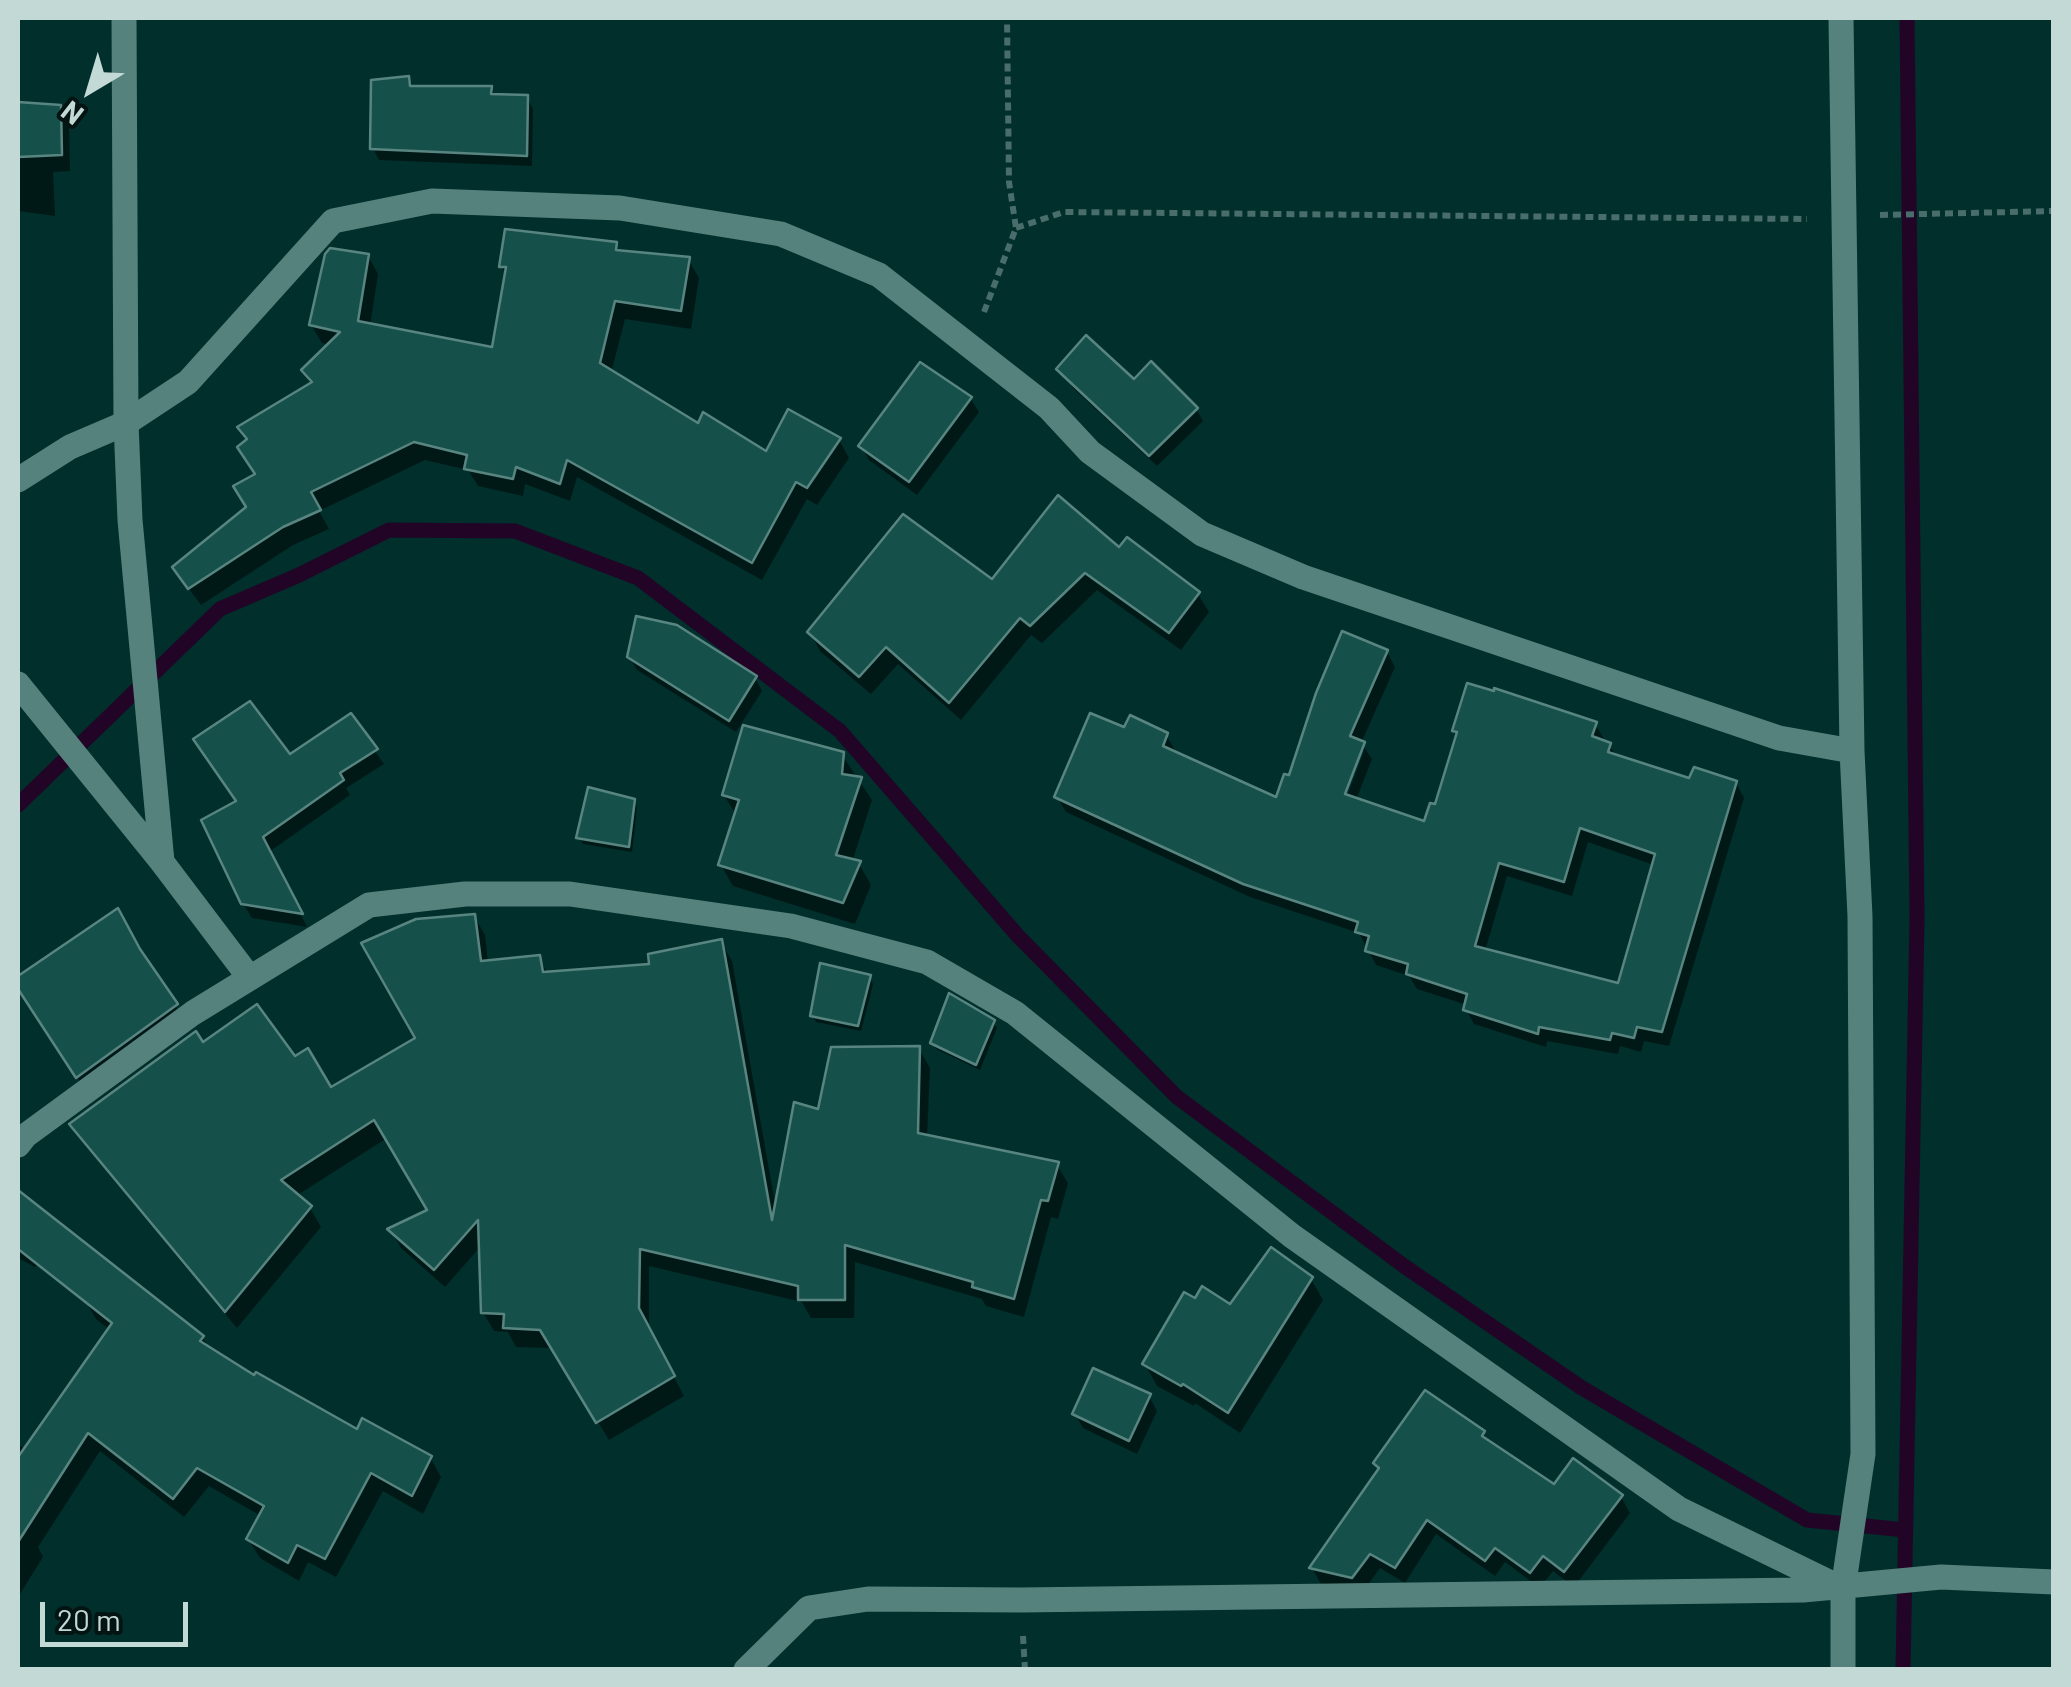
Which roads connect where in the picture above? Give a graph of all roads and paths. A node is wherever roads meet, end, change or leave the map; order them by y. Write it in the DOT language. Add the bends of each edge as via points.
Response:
graph roads {
  1 [pos="124,18"];
  2 [pos="1007,18"];
  3 [pos="1840,18"];
  4 [pos="2054,211"];
  5 [pos="1842,216"];
  6 [pos="1016,228"];
  7 [pos="970,346"];
  8 [pos="126,423"];
  9 [pos="18,480"];
  10 [pos="18,684"];
  11 [pos="1852,751"];
  12 [pos="162,862"];
  13 [pos="249,977"];
  14 [pos="18,1145"];
  15 [pos="2054,1582"];
  16 [pos="1843,1589"];
  17 [pos="746,1670"];
  18 [pos="1843,1670"];
  1 -- 8 [label="street"];
  2 -- 6 [label="path"];
  3 -- 5 [label="street"];
  4 -- 5 [label="path"];
  5 -- 6 [label="path" via="1777,221 1064,212"];
  5 -- 11 [label="street"];
  6 -- 7 [label="path"];
  7 -- 8 [label="street" via="879,275 781,234 620,208 432,202 333,221 188,382"];
  7 -- 11 [label="street" via="1049,408 1090,452 1202,534 1304,577 1761,732"];
  8 -- 9 [label="street" via="70,446"];
  8 -- 12 [label="street"];
  10 -- 12 [label="street"];
  11 -- 16 [label="street" via="1860,916 1862,1454"];
  12 -- 13 [label="street"];
  13 -- 14 [label="street"];
  13 -- 16 [label="street" via="369,905 465,894 570,894 791,926 927,962 1016,1014 1292,1236 1679,1509"];
  15 -- 16 [label="street" via="1941,1578"];
  16 -- 17 [label="street" via="868,1599 808,1608"];
  16 -- 18 [label="street"];
}
